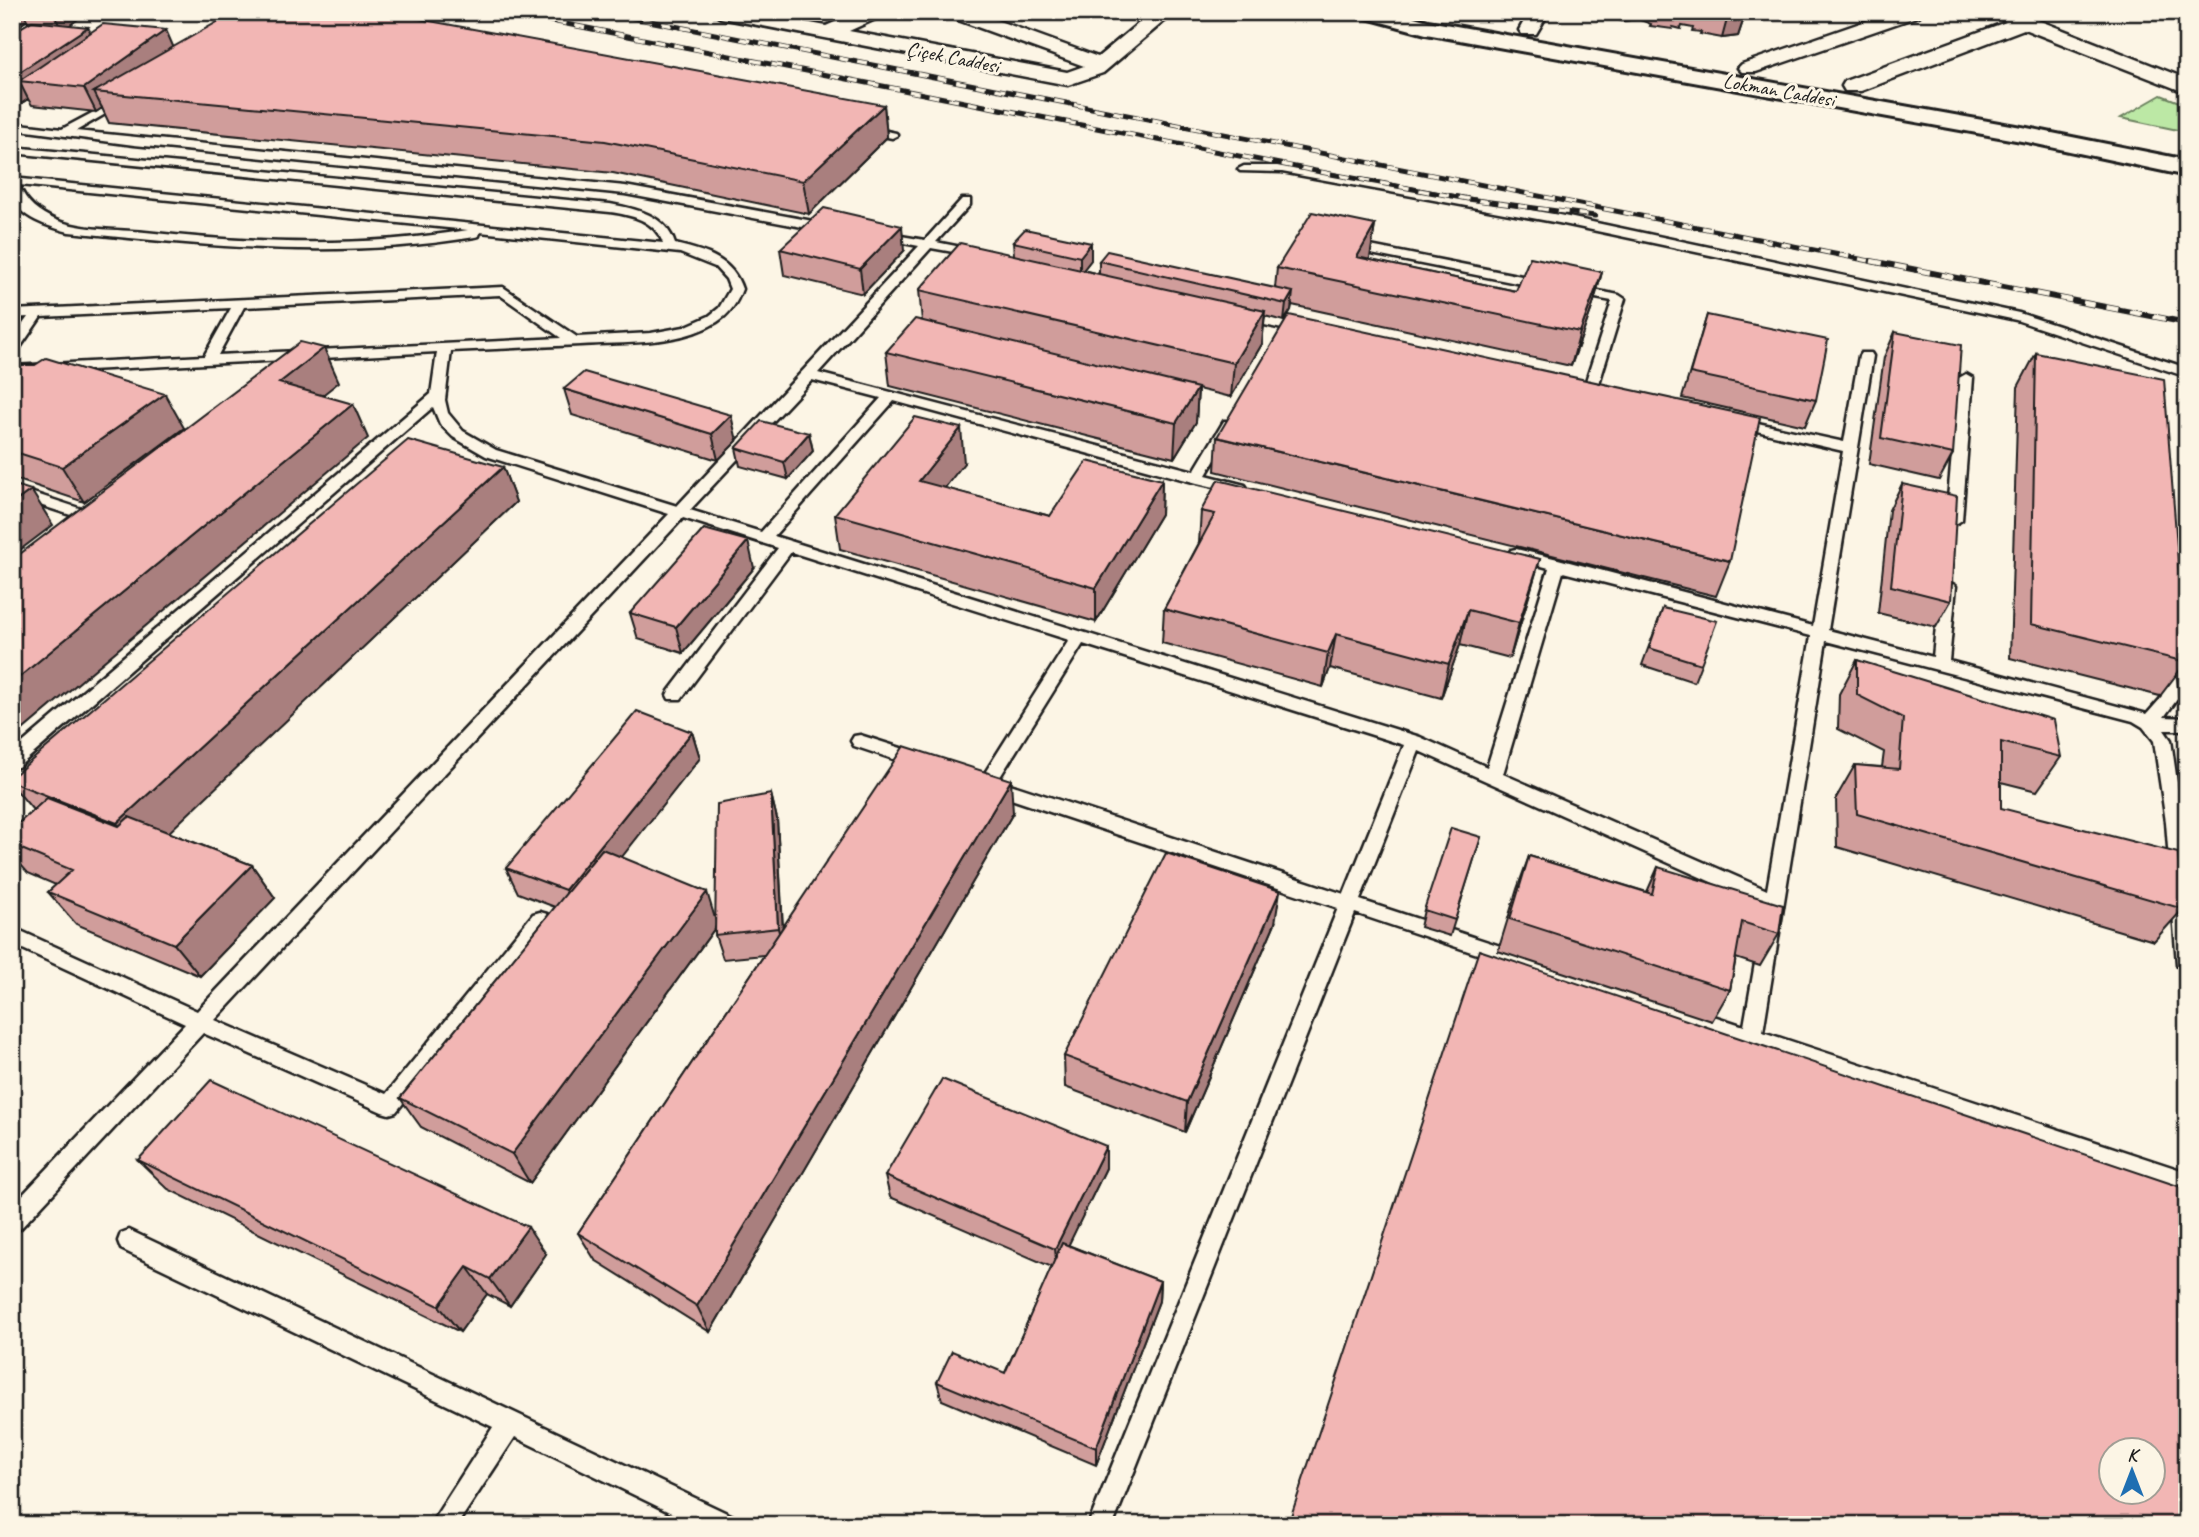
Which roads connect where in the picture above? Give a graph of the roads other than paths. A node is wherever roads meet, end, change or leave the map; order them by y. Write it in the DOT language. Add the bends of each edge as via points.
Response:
graph roads {
  1 [pos="721,12"];
  2 [pos="875,12"];
  3 [pos="954,12"];
  4 [pos="1165,12"];
  5 [pos="1371,12"];
  6 [pos="1442,12"];
  7 [pos="1912,12"];
  8 [pos="2000,12"];
  9 [pos="985,16"];
  10 [pos="1534,21"];
  11 [pos="2024,22"];
  12 [pos="827,33"];
  13 [pos="1101,65"];
  14 [pos="1749,68"];
  15 [pos="1853,86"];
  16 [pos="2187,87"];
  17 [pos="133,93"];
  18 [pos="12,126"];
  19 [pos="852,127"];
  20 [pos="64,133"];
  21 [pos="892,135"];
  22 [pos="2173,142"];
  23 [pos="12,150"];
  24 [pos="2187,168"];
  25 [pos="1244,169"];
  26 [pos="12,182"];
  27 [pos="966,202"];
  28 [pos="495,229"];
  29 [pos="848,231"];
  30 [pos="862,233"];
  31 [pos="1333,242"];
  32 [pos="930,243"];
  33 [pos="670,247"];
  34 [pos="996,258"];
  35 [pos="239,304"];
  36 [pos="37,313"];
  37 [pos="12,314"];
  38 [pos="1236,314"];
  39 [pos="1315,332"];
  40 [pos="574,341"];
  41 [pos="445,348"];
  42 [pos="12,349"];
  43 [pos="294,356"];
  44 [pos="1866,356"];
  45 [pos="209,360"];
  46 [pos="12,370"];
  47 [pos="272,372"];
  48 [pos="2187,373"];
  49 [pos="809,375"];
  50 [pos="1966,378"];
  51 [pos="1590,390"];
  52 [pos="438,395"];
  53 [pos="891,396"];
  54 [pos="1239,408"];
  55 [pos="1721,419"];
  56 [pos="1851,448"];
  57 [pos="1197,478"];
  58 [pos="1250,490"];
  59 [pos="12,491"];
  60 [pos="680,512"];
  61 [pos="87,515"];
  62 [pos="764,538"];
  63 [pos="1952,541"];
  64 [pos="788,546"];
  65 [pos="1505,551"];
  66 [pos="1558,564"];
  67 [pos="1949,568"];
  68 [pos="1821,632"];
  69 [pos="1079,637"];
  70 [pos="2168,645"];
  71 [pos="1941,663"];
  72 [pos="675,695"];
  73 [pos="2149,723"];
  74 [pos="2187,724"];
  75 [pos="860,741"];
  76 [pos="1414,742"];
  77 [pos="12,762"];
  78 [pos="936,766"];
  79 [pos="1493,777"];
  80 [pos="2181,823"];
  81 [pos="1775,902"];
  82 [pos="1350,904"];
  83 [pos="540,920"];
  84 [pos="12,935"];
  85 [pos="2187,964"];
  86 [pos="200,1022"];
  87 [pos="1752,1037"];
  88 [pos="2187,1181"];
  89 [pos="12,1222"];
  90 [pos="129,1241"];
  91 [pos="510,1423"];
  92 [pos="442,1525"];
  93 [pos="724,1525"];
  94 [pos="1100,1525"];
  1 -- 12 [label="street, Çiçek Caddesi"];
  2 -- 12 [label="street"];
  3 -- 9 [label="street"];
  4 -- 13 [label="street, Çiçek Caddesi"];
  5 -- 24 [label="street, Lokman Caddesi" via="1426,27"];
  6 -- 10 [label="street, Lokman Caddesi"];
  7 -- 14 [label="street"];
  8 -- 11 [label="street"];
  9 -- 13 [label="street"];
  10 -- 14 [label="street, Lokman Caddesi"];
  11 -- 15 [label="street"];
  11 -- 16 [label="street"];
  12 -- 13 [label="street, Çiçek Caddesi" via="1068,79"];
  14 -- 15 [label="street, Lokman Caddesi"];
  15 -- 22 [label="street, Lokman Caddesi"];
  17 -- 20 [label="lane"];
  18 -- 20 [label="lane"];
  19 -- 21 [label="lane"];
  20 -- 29 [label="lane" via="625,190"];
  23 -- 33 [label="lane" via="610,208 638,214 659,225"];
  25 -- 48 [label="lane" via="1282,169 1559,219 2019,317"];
  26 -- 28 [label="lane"];
  26 -- 28 [label="lane" via="29,211 57,226 258,247 380,247"];
  27 -- 32 [label="lane"];
  28 -- 33 [label="lane"];
  30 -- 32 [label="lane"];
  31 -- 51 [label="lane" via="1619,299"];
  32 -- 34 [label="lane"];
  32 -- 49 [label="lane"];
  33 -- 40 [label="lane" via="701,255 727,271 736,289 726,308 698,326 667,335"];
  35 -- 36 [label="lane"];
  35 -- 40 [label="lane" via="503,292"];
  35 -- 45 [label="lane"];
  36 -- 37 [label="lane"];
  36 -- 42 [label="lane"];
  38 -- 39 [label="lane" via="1285,332"];
  40 -- 41 [label="lane"];
  41 -- 43 [label="lane"];
  41 -- 52 [label="lane"];
  43 -- 45 [label="lane"];
  43 -- 47 [label="lane"];
  44 -- 56 [label="lane"];
  45 -- 46 [label="lane"];
  49 -- 53 [label="lane"];
  49 -- 60 [label="lane"];
  50 -- 63 [label="lane"];
  52 -- 60 [label="lane" via="444,422 474,446"];
  52 -- 77 [label="lane"];
  53 -- 57 [label="lane"];
  53 -- 62 [label="lane"];
  54 -- 57 [label="lane"];
  55 -- 56 [label="lane"];
  56 -- 68 [label="lane"];
  57 -- 58 [label="lane"];
  59 -- 61 [label="lane"];
  60 -- 62 [label="lane"];
  60 -- 86 [label="lane"];
  62 -- 64 [label="lane"];
  64 -- 69 [label="lane"];
  64 -- 72 [label="lane"];
  65 -- 66 [label="lane"];
  66 -- 68 [label="lane"];
  66 -- 79 [label="lane"];
  67 -- 71 [label="lane"];
  68 -- 71 [label="lane"];
  68 -- 81 [label="lane"];
  69 -- 76 [label="lane"];
  69 -- 82 [label="lane" via="981,781"];
  70 -- 73 [label="lane" via="2170,698"];
  71 -- 73 [label="lane" via="2126,711"];
  73 -- 74 [label="lane"];
  73 -- 80 [label="lane" via="2162,740"];
  75 -- 78 [label="lane"];
  76 -- 79 [label="lane"];
  76 -- 82 [label="lane"];
  79 -- 81 [label="lane"];
  80 -- 85 [label="lane"];
  81 -- 87 [label="lane"];
  82 -- 87 [label="lane"];
  82 -- 94 [label="lane"];
  83 -- 86 [label="lane" via="389,1105"];
  84 -- 86 [label="lane"];
  86 -- 89 [label="lane"];
  87 -- 88 [label="lane"];
  90 -- 91 [label="lane"];
  91 -- 92 [label="lane"];
  91 -- 93 [label="lane"];
}
